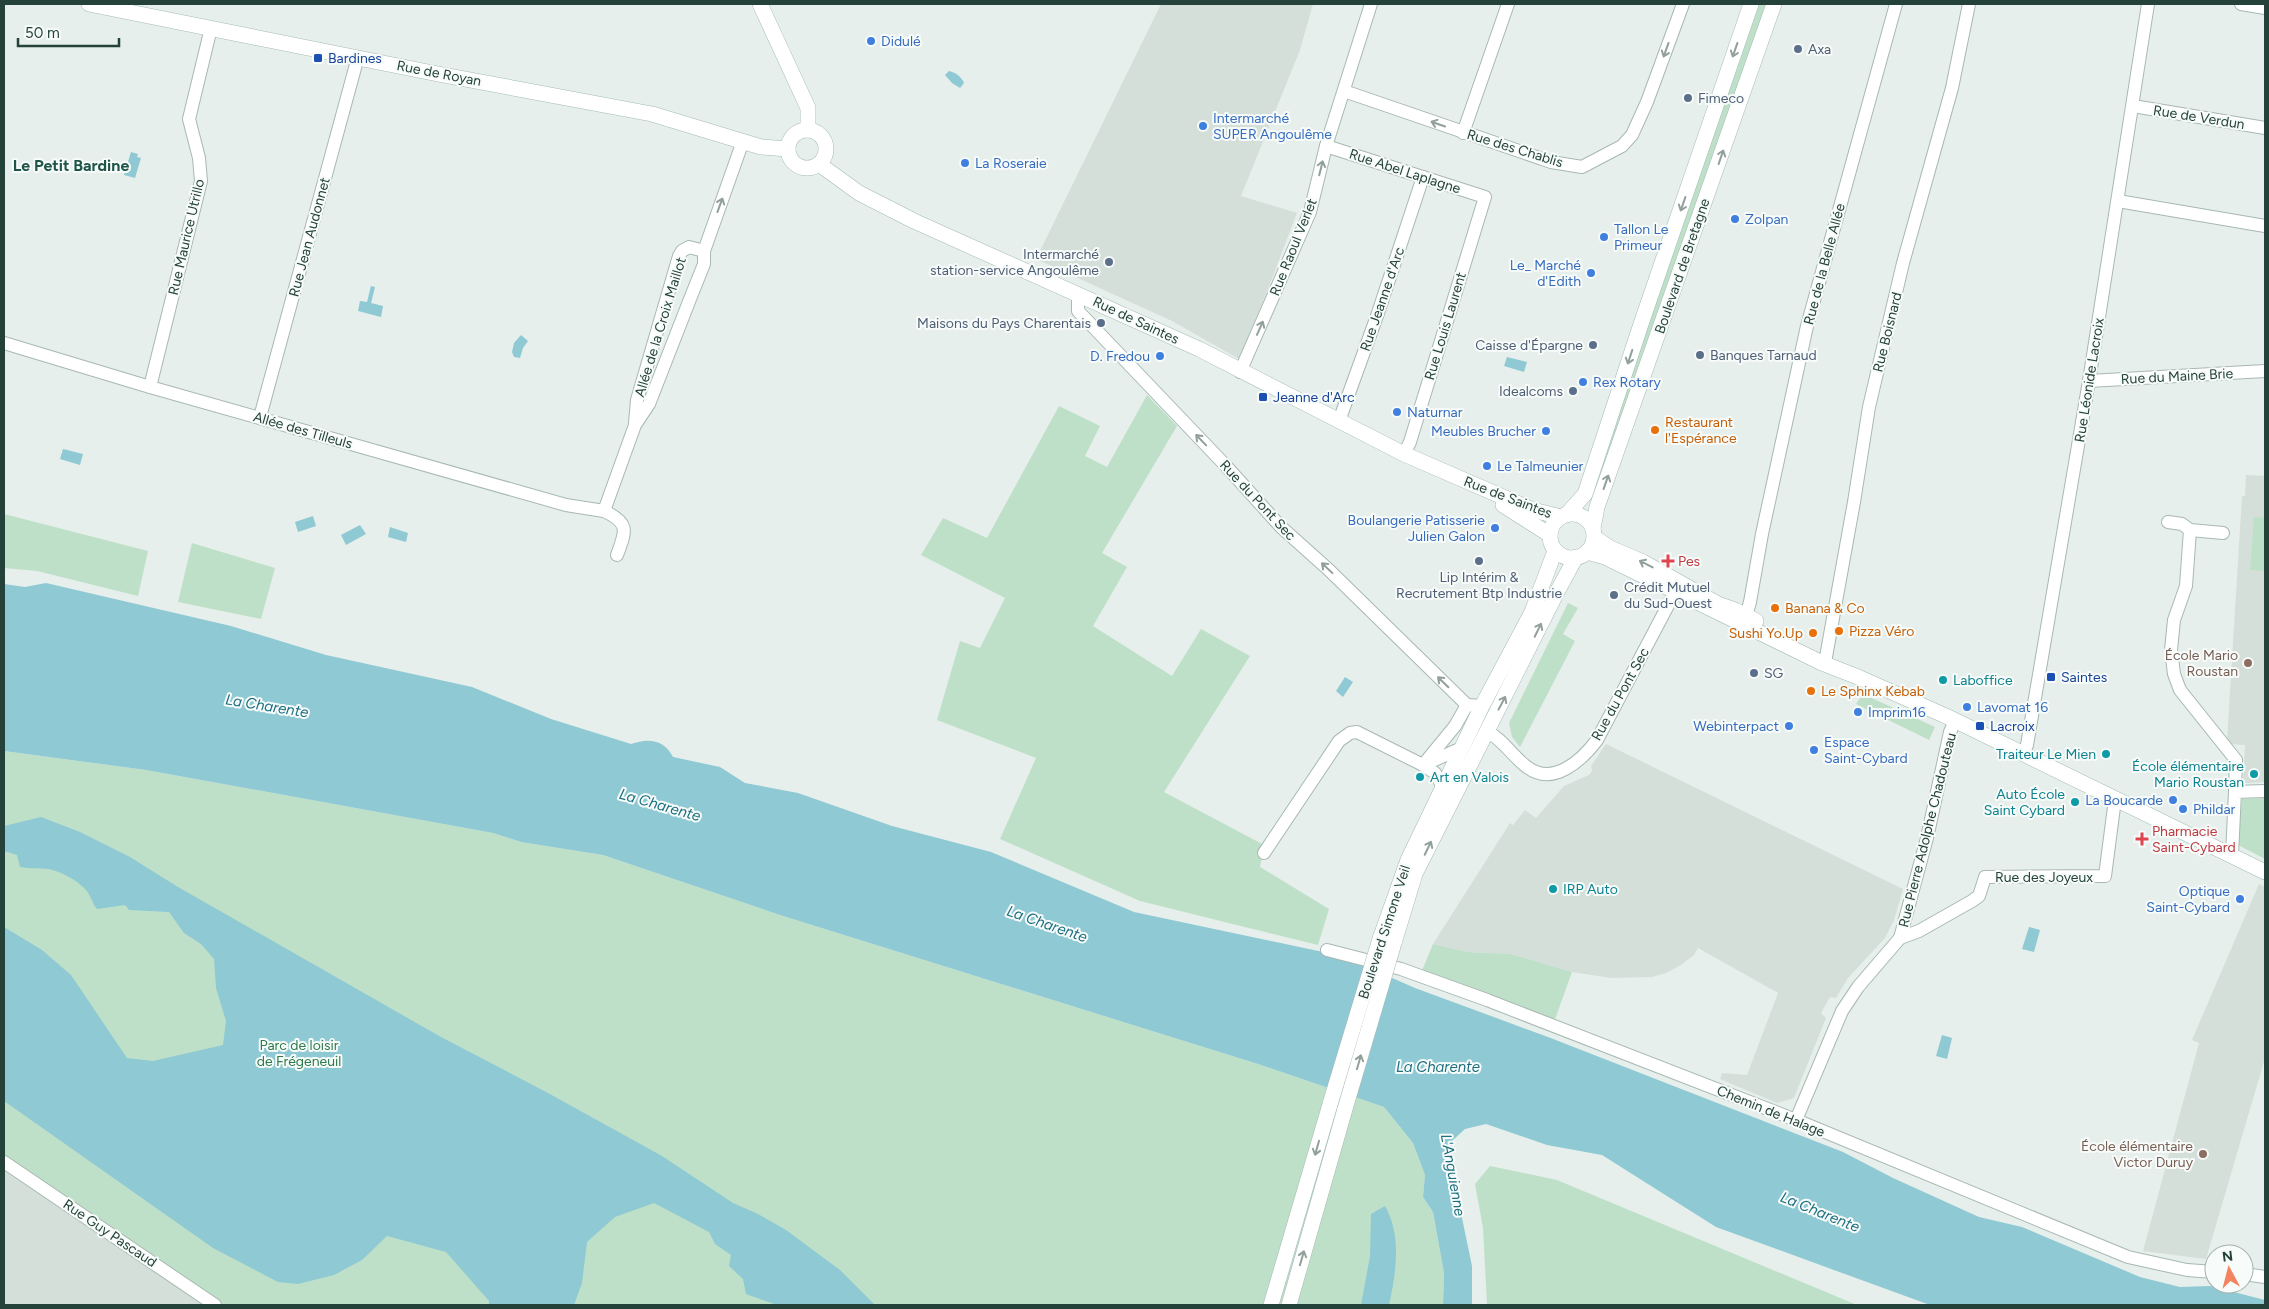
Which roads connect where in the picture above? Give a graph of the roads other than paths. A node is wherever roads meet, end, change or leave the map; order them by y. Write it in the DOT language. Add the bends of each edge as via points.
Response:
graph roads {
  1 [pos="88,4"];
  2 [pos="760,4"];
  3 [pos="1371,4"];
  4 [pos="1508,4"];
  5 [pos="1683,4"];
  6 [pos="1751,4"];
  7 [pos="1774,4"];
  8 [pos="1896,4"];
  9 [pos="1969,4"];
  10 [pos="2148,4"];
  11 [pos="2240,4"];
  12 [pos="2265,8"];
  13 [pos="211,28"];
  14 [pos="358,56"];
  15 [pos="1344,91"];
  16 [pos="2133,106"];
  17 [pos="2265,128"];
  18 [pos="808,130"];
  19 [pos="1464,132"];
  20 [pos="743,142"];
  21 [pos="1326,146"];
  22 [pos="788,149"];
  23 [pos="818,164"];
  24 [pos="1423,177"];
  25 [pos="1484,197"];
  26 [pos="2118,201"];
  27 [pos="2265,226"];
  28 [pos="704,251"];
  29 [pos="1078,294"];
  30 [pos="4,343"];
  31 [pos="2265,371"];
  32 [pos="1240,372"];
  33 [pos="2089,381"];
  34 [pos="150,387"];
  35 [pos="260,417"];
  36 [pos="1339,421"];
  37 [pos="635,425"];
  38 [pos="1404,454"];
  39 [pos="1454,477"];
  40 [pos="604,511"];
  41 [pos="1564,516"];
  42 [pos="2168,522"];
  43 [pos="2190,530"];
  44 [pos="1593,533"];
  45 [pos="2224,533"];
  46 [pos="1550,535"];
  47 [pos="1556,550"];
  48 [pos="617,555"];
  49 [pos="1582,555"];
  50 [pos="1682,590"];
  51 [pos="1746,616"];
  52 [pos="1824,660"];
  53 [pos="1467,705"];
  54 [pos="1482,706"];
  55 [pos="1956,721"];
  56 [pos="1486,731"];
  57 [pos="1462,748"];
  58 [pos="2022,754"];
  59 [pos="1423,765"];
  60 [pos="1443,787"];
  61 [pos="2265,791"];
  62 [pos="2235,792"];
  63 [pos="2117,801"];
  64 [pos="1264,853"];
  65 [pos="2232,855"];
  66 [pos="2265,872"];
  67 [pos="1900,938"];
  68 [pos="1387,941"];
  69 [pos="1327,950"];
  70 [pos="1796,1120"];
  71 [pos="4,1162"];
  72 [pos="2204,1271"];
  73 [pos="215,1305"];
  74 [pos="1271,1305"];
  75 [pos="1289,1305"];
  1 -- 13 [label="main road, Rue de Royan"];
  2 -- 18 [label="main road" via="808,108"];
  3 -- 15 [label="street, Rue Raoul Verlet"];
  4 -- 19 [label="street"];
  5 -- 19 [label="street, Rue des Chablis, one-way" via="1647,102 1632,135 1622,146 1582,167 1551,162"];
  6 -- 41 [label="main road, Boulevard de Bretagne, one-way" via="1585,494"];
  44 -- 7 [label="main road, Boulevard de Bretagne, one-way" via="1597,507"];
  8 -- 51 [label="street, Rue de la Belle Allée" via="1807,326"];
  9 -- 52 [label="street, Rue Boisnard" via="1952,88 1903,263 1869,407"];
  10 -- 16 [label="street, Rue Léonide Lacroix"];
  11 -- 12 [label="street"];
  13 -- 14 [label="main road, Rue de Royan"];
  13 -- 34 [label="street, Rue Maurice Utrillo" via="189,119 201,181"];
  14 -- 20 [label="main road, Rue de Royan" via="652,114"];
  14 -- 35 [label="street, Rue Jean Audonnet"];
  19 -- 15 [label="street, Rue des Chablis, one-way"];
  15 -- 21 [label="street, Rue Raoul Verlet"];
  16 -- 17 [label="street, Rue de Verdun"];
  16 -- 26 [label="street, Rue Léonide Lacroix"];
  18 -- 22 [label="main road" via="792,137"];
  18 -- 23 [label="main road" via="819,134 825,143 825,154"];
  20 -- 22 [label="main road, Rue de Royan"];
  28 -- 20 [label="street, Allée de la Croix Maillot, one-way"];
  21 -- 24 [label="street, Rue Abel Laplagne"];
  32 -- 21 [label="street, Rue Raoul Verlet, one-way" via="1310,212"];
  22 -- 23 [label="main road" via="792,160 801,167"];
  23 -- 29 [label="main road, Rue de Saintes" via="859,192 914,221"];
  24 -- 25 [label="street, Rue Abel Laplagne"];
  24 -- 36 [label="street, Rue Jeanne d'Arc"];
  25 -- 38 [label="street, Rue Louis Laurent"];
  26 -- 27 [label="street"];
  26 -- 33 [label="street, Rue Léonide Lacroix"];
  28 -- 37 [label="street, Allée de la Croix Maillot" via="704,264 649,404"];
  28 -- 37 [label="street, Allée de la Croix Maillot" via="689,247 679,256 637,400"];
  29 -- 32 [label="main road, Rue de Saintes" via="1198,349"];
  53 -- 29 [label="street, Rue du Pont Sec, one-way" via="1330,570 1280,527 1078,311"];
  30 -- 34 [label="street, Allée des Tilleuls"];
  31 -- 33 [label="street, Rue du Maine Brie"];
  32 -- 36 [label="main road, Rue de Saintes"];
  33 -- 58 [label="street, Rue Léonide Lacroix" via="2027,745"];
  34 -- 35 [label="street, Allée des Tilleuls"];
  35 -- 40 [label="street, Allée des Tilleuls" via="566,505"];
  36 -- 38 [label="main road, Rue de Saintes"];
  37 -- 40 [label="street, Allée de la Croix Maillot"];
  38 -- 39 [label="main road, Rue de Saintes"];
  39 -- 41 [label="main road, Rue de Saintes" via="1533,510"];
  39 -- 46 [label="main road, Rue de Saintes"];
  40 -- 48 [label="street" via="619,519 624,529 625,535"];
  41 -- 44 [label="main road" via="1573,514 1585,518"];
  41 -- 46 [label="main road" via="1552,528"];
  42 -- 43 [label="street" via="2182,524"];
  43 -- 45 [label="street"];
  43 -- 62 [label="street" via="2186,586 2174,620 2171,650 2174,674 2180,690 2236,760"];
  44 -- 49 [label="main road"];
  50 -- 44 [label="main road, one-way" via="1643,562 1610,548"];
  46 -- 47 [label="main road"];
  47 -- 49 [label="main road" via="1565,557"];
  47 -- 54 [label="main road, Boulevard Simone Veil" via="1532,612"];
  49 -- 50 [label="main road" via="1605,557"];
  56 -- 49 [label="main road, Boulevard Simone Veil, one-way"];
  50 -- 51 [label="main road"];
  50 -- 52 [label="main road"];
  50 -- 56 [label="street, Rue du Pont Sec" via="1597,740 1575,764 1558,773 1536,772"];
  51 -- 52 [label="main road"];
  52 -- 55 [label="main road"];
  53 -- 54 [label="street"];
  53 -- 59 [label="street" via="1455,726"];
  54 -- 57 [label="main road, Boulevard Simone Veil"];
  55 -- 58 [label="main road"];
  55 -- 67 [label="street, Rue Pierre Adolphe Chadouteau" via="1950,732 1927,838"];
  68 -- 56 [label="main road, Boulevard Simone Veil, one-way" via="1415,874"];
  57 -- 59 [label="street"];
  57 -- 60 [label="main road, Boulevard Simone Veil"];
  58 -- 63 [label="main road"];
  59 -- 60 [label="street" via="1435,773"];
  59 -- 64 [label="street" via="1356,732 1350,733 1339,741"];
  60 -- 68 [label="main road, Boulevard Simone Veil" via="1400,879"];
  61 -- 62 [label="street"];
  62 -- 65 [label="street"];
  63 -- 65 [label="main road"];
  63 -- 67 [label="street, Rue des Joyeux" via="2105,876 1985,877 1979,896 1972,902"];
  65 -- 66 [label="main road"];
  67 -- 70 [label="street, Rue Pierre Adolphe Chadouteau" via="1858,986 1842,1011"];
  68 -- 74 [label="main road, Boulevard Simone Veil, one-way, bridge" via="1331,1101"];
  75 -- 68 [label="main road, Boulevard Simone Veil, one-way, bridge" via="1345,1109"];
  69 -- 70 [label="street, Chemin de Halage" via="1401,969"];
  70 -- 72 [label="street, Chemin de Halage" via="2128,1257"];
  71 -- 73 [label="street, Rue Guy Pascaud"];
}
